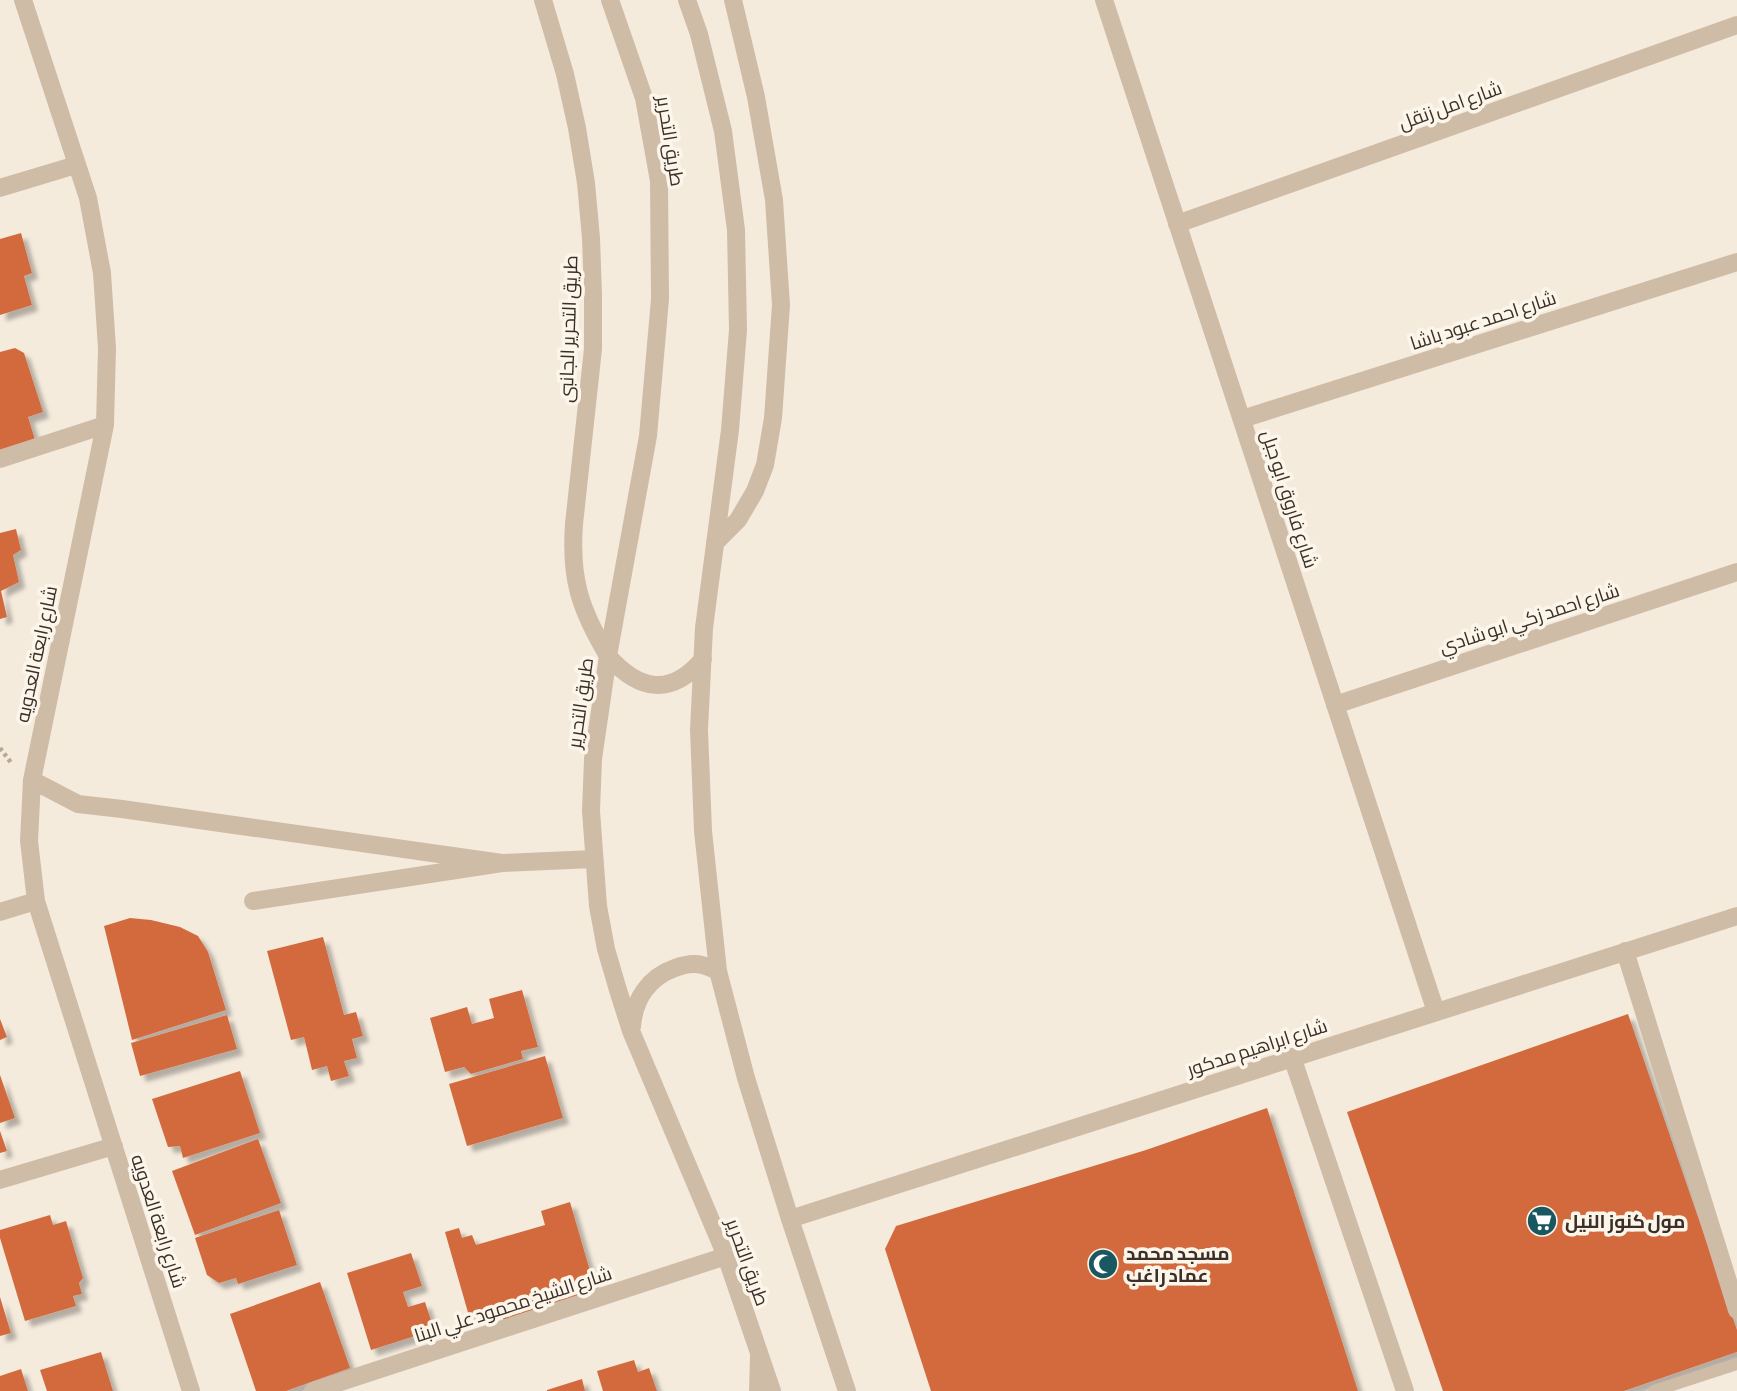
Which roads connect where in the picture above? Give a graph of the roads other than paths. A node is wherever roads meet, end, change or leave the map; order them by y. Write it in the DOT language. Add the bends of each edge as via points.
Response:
graph roads {
  1 [pos="23,0"];
  2 [pos="543,0"];
  3 [pos="610,0"];
  4 [pos="687,0"];
  5 [pos="733,0"];
  6 [pos="1104,0"];
  7 [pos="1737,25"];
  8 [pos="76,165"];
  9 [pos="0,188"];
  10 [pos="1177,224"];
  11 [pos="1737,262"];
  12 [pos="1242,419"];
  13 [pos="105,425"];
  14 [pos="0,459"];
  15 [pos="715,543"];
  16 [pos="1737,572"];
  17 [pos="608,656"];
  18 [pos="703,659"];
  19 [pos="1335,705"];
  20 [pos="32,780"];
  21 [pos="594,859"];
  22 [pos="502,863"];
  23 [pos="36,901"];
  24 [pos="253,901"];
  25 [pos="0,912"];
  26 [pos="1737,916"];
  27 [pos="1625,951"];
  28 [pos="718,971"];
  29 [pos="1436,1012"];
  30 [pos="631,1031"];
  31 [pos="1292,1057"];
  32 [pos="114,1146"];
  33 [pos="0,1180"];
  34 [pos="790,1219"];
  35 [pos="726,1256"];
  36 [pos="1737,1310"];
  37 [pos="759,1356"];
  38 [pos="1737,1364"];
  39 [pos="191,1391"];
  40 [pos="313,1391"];
  41 [pos="758,1391"];
  42 [pos="772,1391"];
  43 [pos="847,1391"];
  44 [pos="1405,1391"];
  45 [pos="1654,1391"];
  1 -- 8 [label="street, شارع رابعة العدويه"];
  2 -- 17 [label="street, طريق التحرير الجانبى" via="577,128 592,239 593,349 574,524 574,577 588,622"];
  3 -- 17 [label="street, طريق التحرير" via="644,98 659,181 660,299 648,436"];
  4 -- 15 [label="street" via="723,131 736,230 738,330"];
  5 -- 15 [label="street" via="774,200 781,305 765,465 738,520"];
  6 -- 10 [label="street, شارع فاروق ابو جبل"];
  7 -- 10 [label="street, شارع امل زنقل"];
  8 -- 9 [label="street"];
  8 -- 13 [label="street, شارع رابعة العدويه" via="88,198 102,273 107,348"];
  10 -- 12 [label="street, شارع فاروق ابو جبل"];
  11 -- 12 [label="street, شارع احمد عبود باشا"];
  12 -- 19 [label="street, شارع فاروق ابو جبل"];
  13 -- 14 [label="street"];
  13 -- 20 [label="street, شارع رابعة العدويه"];
  15 -- 18 [label="street"];
  16 -- 19 [label="street, شارع احمد زكي ابو شادي"];
  17 -- 18 [label="street, طريق التحرير الجانبى" via="629,677 657,685 684,677"];
  17 -- 21 [label="street, طريق التحرير" via="593,758"];
  18 -- 28 [label="street" via="699,730 703,831"];
  19 -- 29 [label="street, شارع فاروق ابو جبل"];
  20 -- 22 [label="street" via="78,804"];
  20 -- 23 [label="street, شارع رابعة العدويه" via="29,841"];
  21 -- 22 [label="street"];
  21 -- 30 [label="street, طريق التحرير" via="606,948"];
  22 -- 24 [label="street"];
  23 -- 25 [label="street"];
  23 -- 32 [label="street, شارع رابعة العدويه"];
  26 -- 27 [label="street, شارع ابراهيم مدكور"];
  27 -- 29 [label="street, شارع ابراهيم مدكور"];
  27 -- 36 [label="street"];
  28 -- 30 [label="street" via="701,964 666,971 640,996"];
  28 -- 34 [label="street"];
  29 -- 31 [label="street, شارع ابراهيم مدكور"];
  30 -- 35 [label="street, طريق التحرير"];
  31 -- 34 [label="street, شارع ابراهيم مدكور"];
  31 -- 44 [label="street"];
  32 -- 33 [label="street"];
  32 -- 39 [label="street, شارع رابعة العدويه"];
  34 -- 43 [label="street"];
  35 -- 37 [label="street, طريق التحرير"];
  35 -- 40 [label="street, شارع الشيخ محمود علي البنا"];
  37 -- 41 [label="street"];
  37 -- 42 [label="street, طريق التحرير"];
  38 -- 45 [label="lane"];
}
